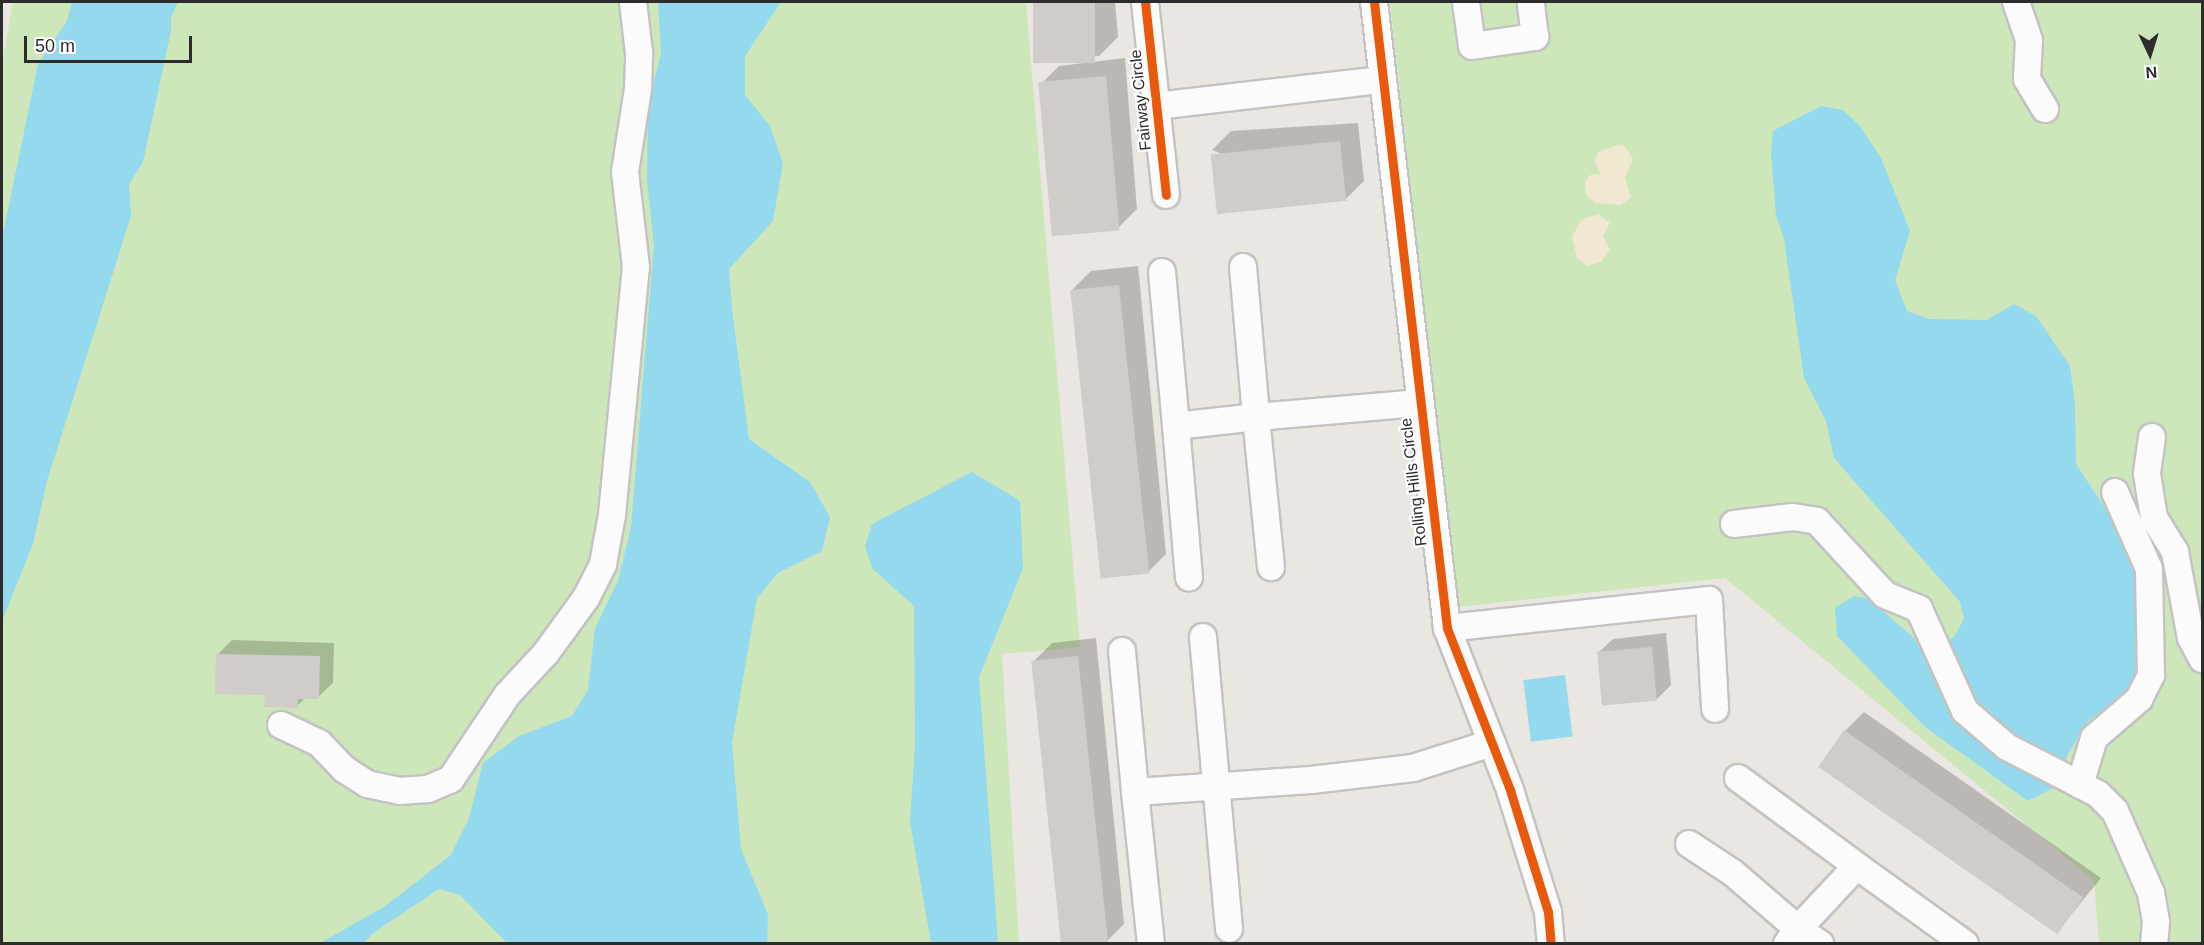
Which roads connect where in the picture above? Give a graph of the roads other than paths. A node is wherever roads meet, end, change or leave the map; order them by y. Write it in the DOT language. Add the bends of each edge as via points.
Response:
graph roads {
  1 [pos="633,2"];
  2 [pos="1145,2"];
  3 [pos="1374,2"];
  4 [pos="1466,2"];
  5 [pos="1531,2"];
  6 [pos="2016,2"];
  7 [pos="1382,80"];
  8 [pos="1156,106"];
  9 [pos="2045,109"];
  10 [pos="1166,195"];
  11 [pos="1243,267"];
  12 [pos="1162,272"];
  13 [pos="1420,403"];
  14 [pos="1256,417"];
  15 [pos="1176,426"];
  16 [pos="2152,437"];
  17 [pos="2115,492"];
  18 [pos="1734,524"];
  19 [pos="1270,567"];
  20 [pos="1189,577"];
  21 [pos="1447,628"];
  22 [pos="1203,637"];
  23 [pos="1122,651"];
  24 [pos="2202,659"];
  25 [pos="1715,708"];
  26 [pos="281,725"];
  27 [pos="1492,744"];
  28 [pos="1738,778"];
  29 [pos="2074,782"];
  30 [pos="1214,784"];
  31 [pos="1135,792"];
  32 [pos="1689,844"];
  33 [pos="1857,867"];
  34 [pos="1229,929"];
  35 [pos="1792,936"];
  36 [pos="1151,944"];
  37 [pos="1551,944"];
  38 [pos="1820,944"];
  39 [pos="1965,944"];
  40 [pos="2154,944"];
  1 -- 26 [label="street" via="639,53 638,88 625,172 636,267 612,515 599,572 586,598 500,705 471,755 451,779 428,789 399,791 367,784 344,769 319,743"];
  2 -- 8 [label="street, Fairway Circle"];
  3 -- 7 [label="street, Rolling Hills Circle"];
  4 -- 5 [label="street" via="1472,46 1535,37"];
  6 -- 9 [label="street" via="2029,40 2027,79"];
  7 -- 8 [label="street, Fairway Circle"];
  7 -- 13 [label="street, Rolling Hills Circle"];
  8 -- 10 [label="street, Fairway Circle"];
  11 -- 14 [label="street"];
  12 -- 15 [label="street"];
  13 -- 14 [label="street"];
  13 -- 21 [label="street, Rolling Hills Circle"];
  14 -- 15 [label="street"];
  14 -- 19 [label="street"];
  15 -- 20 [label="street"];
  16 -- 24 [label="street" via="2147,474 2154,518 2175,552 2191,638"];
  17 -- 29 [label="street" via="2149,569 2151,675 2139,699 2094,738"];
  18 -- 29 [label="street" via="1793,517 1817,520 1885,595 1918,609 1965,711 2007,747"];
  21 -- 25 [label="street" via="1709,600"];
  21 -- 27 [label="street, Rolling Hills Circle"];
  22 -- 30 [label="street"];
  23 -- 31 [label="street"];
  27 -- 30 [label="street" via="1413,768 1311,780"];
  27 -- 37 [label="street, Rolling Hills Circle" via="1548,912"];
  28 -- 33 [label="street"];
  29 -- 40 [label="street" via="2098,794 2115,811 2151,893 2156,922"];
  30 -- 31 [label="street"];
  30 -- 34 [label="street"];
  31 -- 36 [label="street"];
  32 -- 35 [label="street" via="1733,873"];
  33 -- 35 [label="street"];
  33 -- 39 [label="street"];
  35 -- 38 [label="street"];
}
